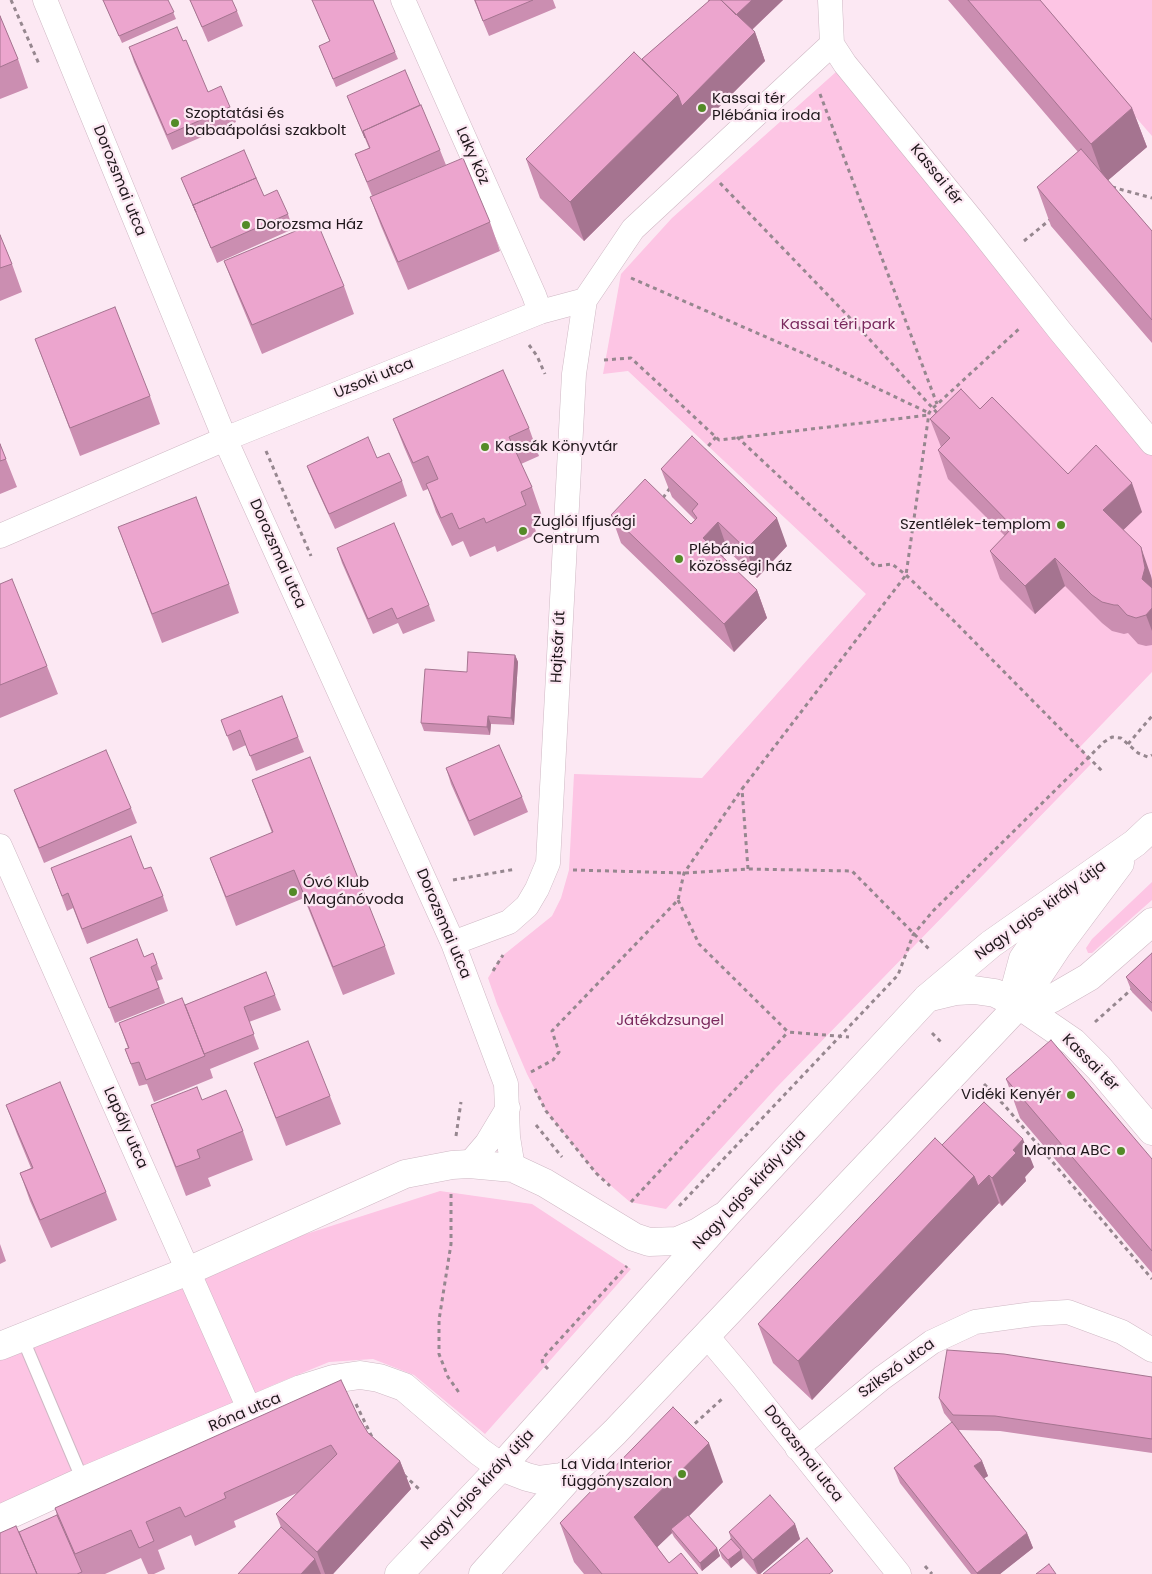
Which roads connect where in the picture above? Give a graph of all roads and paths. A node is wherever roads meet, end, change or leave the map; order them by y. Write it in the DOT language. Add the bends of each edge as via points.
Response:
graph roads {
  1 [pos="45,0"];
  2 [pos="403,0"];
  3 [pos="830,0"];
  4 [pos="832,44"];
  5 [pos="818,88"];
  6 [pos="703,164"];
  7 [pos="1104,185"];
  8 [pos="1152,198"];
  9 [pos="1057,214"];
  10 [pos="1019,245"];
  11 [pos="630,278"];
  12 [pos="585,300"];
  13 [pos="1042,308"];
  14 [pos="540,312"];
  15 [pos="523,342"];
  16 [pos="598,361"];
  17 [pos="548,379"];
  18 [pos="937,404"];
  19 [pos="932,409"];
  20 [pos="929,414"];
  21 [pos="944,421"];
  22 [pos="716,437"];
  23 [pos="737,437"];
  24 [pos="225,439"];
  25 [pos="1152,442"];
  26 [pos="697,458"];
  27 [pos="674,484"];
  28 [pos="669,504"];
  29 [pos="0,536"];
  30 [pos="906,575"];
  31 [pos="1152,716"];
  32 [pos="1128,744"];
  33 [pos="1152,755"];
  34 [pos="1088,757"];
  35 [pos="1102,771"];
  36 [pos="742,789"];
  37 [pos="1143,835"];
  38 [pos="0,846"];
  39 [pos="525,868"];
  40 [pos="748,869"];
  41 [pos="569,870"];
  42 [pos="684,872"];
  43 [pos="450,880"];
  44 [pos="678,900"];
  45 [pos="1152,922"];
  46 [pos="913,935"];
  47 [pos="453,944"];
  48 [pos="508,951"];
  49 [pos="931,951"];
  50 [pos="488,978"];
  51 [pos="1138,983"];
  52 [pos="927,998"];
  53 [pos="1019,1005"];
  54 [pos="788,1032"];
  55 [pos="840,1036"];
  56 [pos="849,1037"];
  57 [pos="1073,1042"];
  58 [pos="527,1074"];
  59 [pos="506,1084"];
  60 [pos="461,1102"];
  61 [pos="1005,1106"];
  62 [pos="508,1108"];
  63 [pos="1022,1110"];
  64 [pos="1014,1117"];
  65 [pos="1152,1131"];
  66 [pos="460,1164"];
  67 [pos="513,1168"];
  68 [pos="616,1191"];
  69 [pos="624,1197"];
  70 [pos="630,1202"];
  71 [pos="637,1207"];
  72 [pos="678,1207"];
  73 [pos="728,1214"];
  74 [pos="649,1242"];
  75 [pos="188,1271"];
  76 [pos="1152,1278"];
  77 [pos="706,1335"];
  78 [pos="11,1341"];
  79 [pos="1152,1350"];
  80 [pos="543,1364"];
  81 [pos="360,1375"];
  82 [pos="461,1395"];
  83 [pos="250,1411"];
  84 [pos="376,1446"];
  85 [pos="797,1448"];
  86 [pos="490,1460"];
  87 [pos="576,1470"];
  88 [pos="401,1472"];
  89 [pos="83,1481"];
  90 [pos="420,1490"];
  91 [pos="0,1519"];
  92 [pos="491,1571"];
  93 [pos="399,1574"];
  94 [pos="899,1574"];
  1 -- 24 [label="street, Dorozsmai utca"];
  2 -- 14 [label="street, Laky köz"];
  3 -- 4 [label="street"];
  4 -- 6 [label="street"];
  4 -- 13 [label="street, Kassai tér"];
  5 -- 18 [label="path"];
  6 -- 12 [label="street" via="633,229"];
  6 -- 19 [label="path"];
  7 -- 8 [label="path"];
  9 -- 10 [label="path"];
  11 -- 20 [label="path" via="805,354"];
  12 -- 14 [label="street, Uzsoki utca"];
  12 -- 47 [label="street, Hajtsár út" via="574,374 548,864 527,906 510,922"];
  13 -- 18 [label="path"];
  13 -- 25 [label="street, Kassai tér"];
  14 -- 24 [label="street, Uzsoki utca"];
  15 -- 17 [label="path" via="537,356"];
  16 -- 22 [label="path" via="631,358"];
  18 -- 19 [label="path"];
  19 -- 20 [label="path"];
  19 -- 21 [label="path"];
  20 -- 23 [label="path"];
  20 -- 30 [label="path"];
  22 -- 23 [label="path" via="719,440"];
  22 -- 26 [label="path"];
  23 -- 30 [label="path" via="875,566 892,564"];
  24 -- 29 [label="street, Uzsoki utca"];
  24 -- 47 [label="street, Dorozsmai utca"];
  27 -- 28 [label="path" via="662,497"];
  30 -- 34 [label="path"];
  30 -- 36 [label="path"];
  31 -- 32 [label="path"];
  32 -- 33 [label="path" via="1138,753 1148,757"];
  32 -- 34 [label="path" via="1121,738 1112,737"];
  34 -- 35 [label="path"];
  34 -- 46 [label="path" via="933,911"];
  36 -- 40 [label="path"];
  36 -- 42 [label="path"];
  37 -- 52 [label="main road, Nagy Lajos király útja" via="991,944"];
  37 -- 53 [label="main road, Nagy Lajos király útja" via="1058,946"];
  38 -- 75 [label="street, Lapály utca"];
  39 -- 43 [label="path"];
  40 -- 42 [label="path"];
  40 -- 46 [label="path" via="852,871"];
  41 -- 42 [label="path"];
  42 -- 44 [label="path"];
  44 -- 54 [label="path" via="699,944"];
  44 -- 58 [label="path" via="552,1031 559,1052 553,1060"];
  45 -- 53 [label="main road" via="1089,977 1051,999"];
  46 -- 49 [label="path"];
  46 -- 55 [label="path" via="898,975"];
  47 -- 59 [label="street, Dorozsmai utca"];
  48 -- 50 [label="path"];
  51 -- 57 [label="path"];
  52 -- 53 [label="main road, Kassai tér" via="974,990 995,993"];
  52 -- 73 [label="main road, Nagy Lajos király útja"];
  53 -- 57 [label="main road, Kassai tér"];
  53 -- 77 [label="main road, Nagy Lajos király útja"];
  54 -- 55 [label="path"];
  54 -- 70 [label="path"];
  55 -- 56 [label="path"];
  55 -- 72 [label="path"];
  57 -- 65 [label="main road, Kassai tér"];
  58 -- 59 [label="path"];
  58 -- 68 [label="path" via="546,1111 596,1173"];
  59 -- 62 [label="street, Dorozsmai utca"];
  60 -- 66 [label="path"];
  61 -- 64 [label="path"];
  62 -- 66 [label="street" via="487,1143"];
  62 -- 67 [label="street, Dorozsmai utca"];
  63 -- 64 [label="path"];
  64 -- 76 [label="path"];
  66 -- 67 [label="main road"];
  66 -- 75 [label="main road" via="405,1174"];
  66 -- 82 [label="path" via="439,1320 439,1354 448,1377"];
  67 -- 74 [label="main road" via="545,1183 634,1237"];
  69 -- 70 [label="path"];
  70 -- 71 [label="path"];
  73 -- 74 [label="main road" via="676,1241"];
  73 -- 86 [label="main road, Nagy Lajos király útja"];
  74 -- 80 [label="path" via="542,1359"];
  75 -- 78 [label="main road"];
  75 -- 83 [label="street, Lapály utca"];
  77 -- 85 [label="street, Dorozsmai utca"];
  77 -- 87 [label="main road, Nagy Lajos király útja"];
  78 -- 89 [label="lane"];
  79 -- 85 [label="street, Szikszó utca" via="1122,1332 1068,1312 974,1322 932,1342 882,1378"];
  81 -- 83 [label="main road, Róna utca" via="317,1384"];
  81 -- 84 [label="path" via="355,1402"];
  81 -- 86 [label="main road, Róna utca" via="404,1387"];
  83 -- 89 [label="main road, Róna utca"];
  85 -- 94 [label="street, Dorozsmai utca"];
  86 -- 87 [label="main road, Róna utca" via="539,1480 562,1477"];
  86 -- 93 [label="main road, Nagy Lajos király útja" via="470,1500"];
  87 -- 92 [label="main road, Nagy Lajos király útja"];
  88 -- 90 [label="path"];
  89 -- 91 [label="main road, Róna utca"];
}
